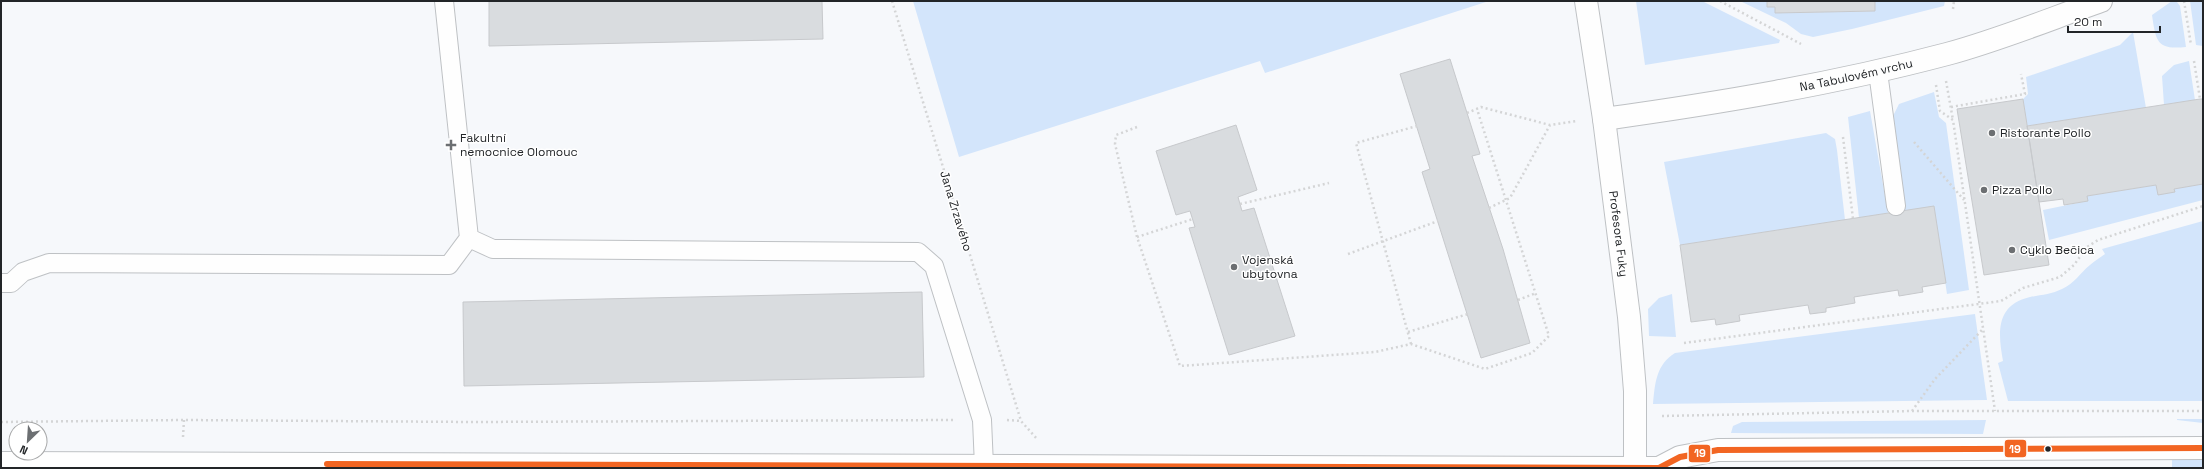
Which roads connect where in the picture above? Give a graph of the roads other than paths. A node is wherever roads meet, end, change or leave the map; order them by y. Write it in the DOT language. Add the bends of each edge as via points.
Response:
graph roads {
  1 [pos="444,1"];
  2 [pos="1586,1"];
  3 [pos="2102,1"];
  4 [pos="1878,72"];
  5 [pos="1604,119"];
  6 [pos="1896,206"];
  7 [pos="469,238"];
  8 [pos="1,283"];
  9 [pos="2203,448"];
  10 [pos="1,463"];
  11 [pos="327,466"];
  12 [pos="557,466"];
  13 [pos="984,466"];
  14 [pos="1096,467"];
  15 [pos="1326,467"];
  16 [pos="1614,468"];
  17 [pos="1635,468"];
  18 [pos="1659,468"];
  1 -- 7 [label="lane"];
  2 -- 5 [label="street, Profesora Fuky"];
  3 -- 4 [label="street, Na Tabulovém vrchu" via="1975,46"];
  4 -- 5 [label="street, Na Tabulovém vrchu" via="1833,82"];
  4 -- 6 [label="lane"];
  5 -- 17 [label="street, Profesora Fuky" via="1630,324"];
  7 -- 8 [label="lane" via="449,265 49,263 23,272 11,283"];
  7 -- 13 [label="lane" via="493,249 918,252 934,266 982,420"];
  9 -- 18 [label="street" via="1718,450 1680,457"];
  10 -- 11 [label="street"];
  11 -- 12 [label="street"];
  12 -- 13 [label="street"];
  13 -- 14 [label="street"];
  14 -- 15 [label="street"];
  15 -- 16 [label="street"];
  16 -- 17 [label="street"];
  17 -- 18 [label="street"];
}
